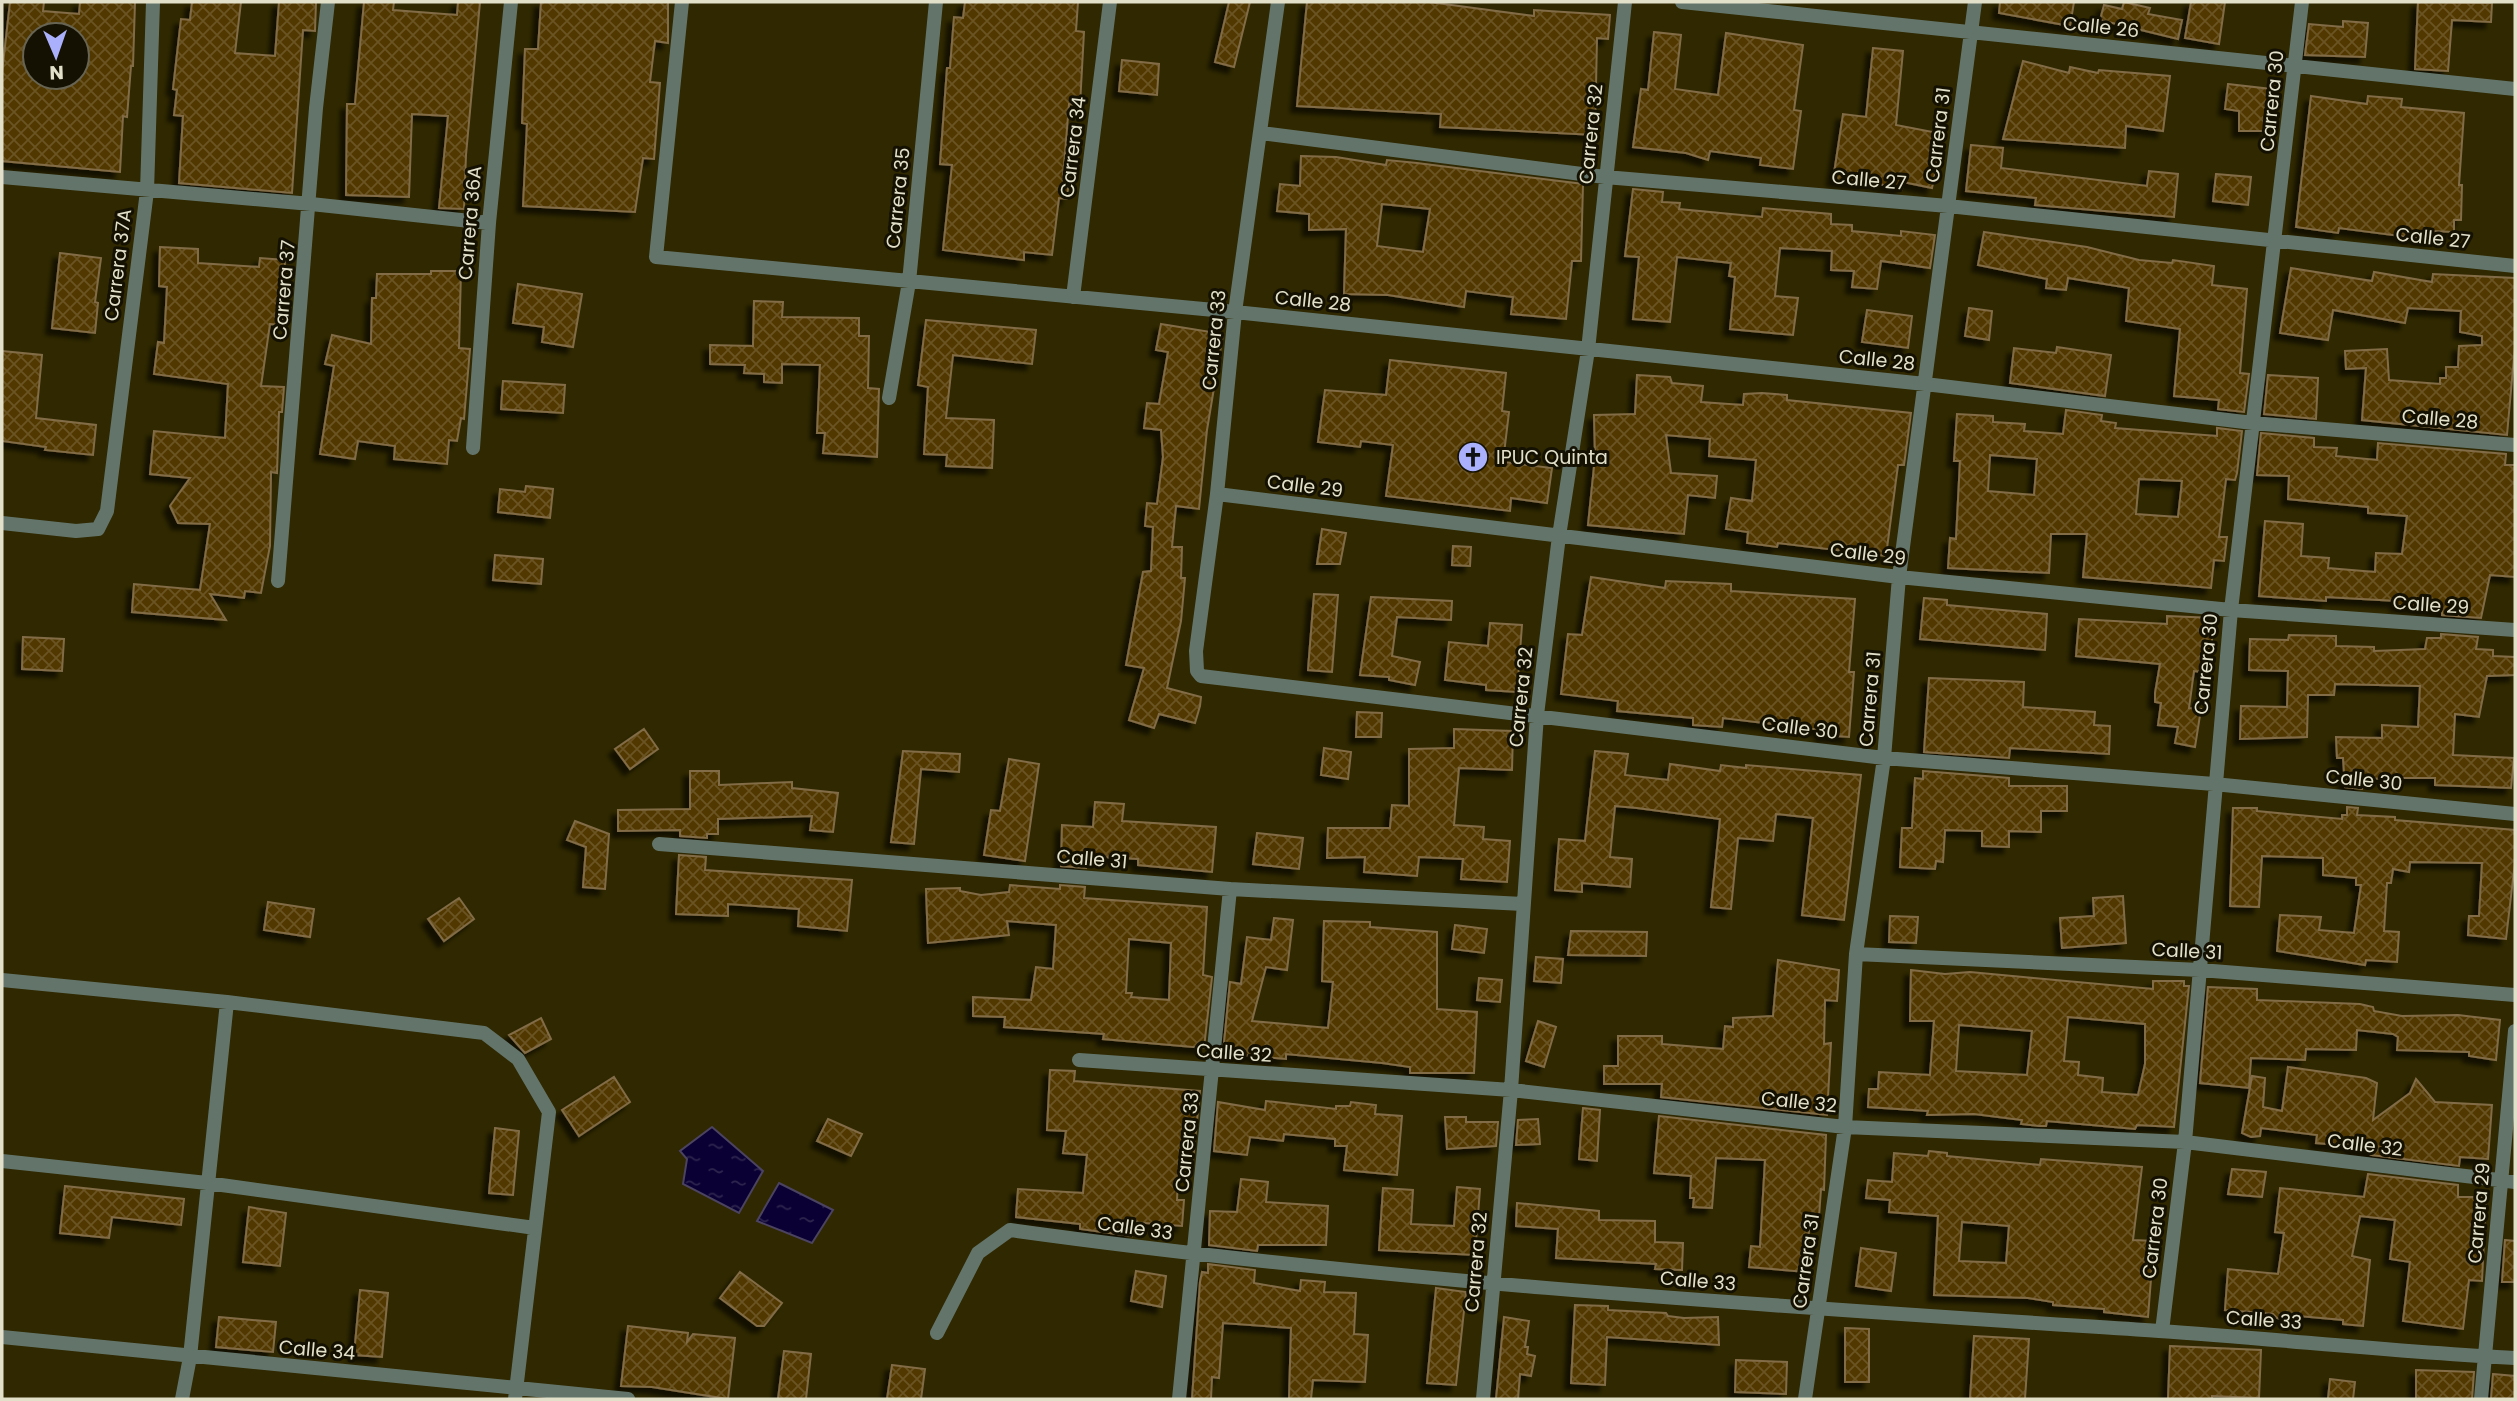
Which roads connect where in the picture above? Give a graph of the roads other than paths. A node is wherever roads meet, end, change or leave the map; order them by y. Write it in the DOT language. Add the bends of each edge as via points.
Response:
graph roads {
  1 [pos="153,2"];
  2 [pos="328,2"];
  3 [pos="511,2"];
  4 [pos="682,2"];
  5 [pos="936,2"];
  6 [pos="1110,2"];
  7 [pos="1278,2"];
  8 [pos="1625,2"];
  9 [pos="1682,2"];
  10 [pos="1975,2"];
  11 [pos="2302,2"];
  12 [pos="1971,31"];
  13 [pos="2296,68"];
  14 [pos="2515,89"];
  15 [pos="1261,133"];
  16 [pos="2,177"];
  17 [pos="1605,177"];
  18 [pos="147,191"];
  19 [pos="311,204"];
  20 [pos="1948,206"];
  21 [pos="489,223"];
  22 [pos="2276,242"];
  23 [pos="2515,266"];
  24 [pos="909,282"];
  25 [pos="1073,297"];
  26 [pos="1235,312"];
  27 [pos="1588,350"];
  28 [pos="1925,384"];
  29 [pos="889,398"];
  30 [pos="2253,423"];
  31 [pos="2515,445"];
  32 [pos="473,448"];
  33 [pos="1217,495"];
  34 [pos="2,523"];
  35 [pos="1559,536"];
  36 [pos="1899,577"];
  37 [pos="278,581"];
  38 [pos="2231,610"];
  39 [pos="2515,630"];
  40 [pos="1207,678"];
  41 [pos="1537,715"];
  42 [pos="1884,758"];
  43 [pos="2214,784"];
  44 [pos="2515,814"];
  45 [pos="659,844"];
  46 [pos="1230,889"];
  47 [pos="1523,904"];
  48 [pos="1856,954"];
  49 [pos="2200,970"];
  50 [pos="2,980"];
  51 [pos="2515,995"];
  52 [pos="227,1002"];
  53 [pos="2515,1031"];
  54 [pos="1079,1060"];
  55 [pos="1214,1071"];
  56 [pos="1511,1090"];
  57 [pos="1845,1127"];
  58 [pos="2185,1142"];
  59 [pos="2,1161"];
  60 [pos="2508,1182"];
  61 [pos="207,1183"];
  62 [pos="535,1228"];
  63 [pos="1195,1256"];
  64 [pos="1494,1282"];
  65 [pos="1818,1311"];
  66 [pos="2162,1331"];
  67 [pos="937,1334"];
  68 [pos="2,1337"];
  69 [pos="2486,1356"];
  70 [pos="190,1357"];
  71 [pos="2515,1358"];
  72 [pos="516,1394"];
  73 [pos="182,1399"];
  74 [pos="628,1399"];
  75 [pos="1179,1399"];
  76 [pos="1483,1399"];
  77 [pos="1805,1399"];
  78 [pos="2482,1399"];
  1 -- 18 [label="street, Carrera 37A"];
  2 -- 19 [label="street, Carrera 37"];
  3 -- 21 [label="street, Carrera 36A"];
  4 -- 24 [label="street, Calle 28" via="656,257"];
  5 -- 24 [label="street, Carrera 35"];
  6 -- 25 [label="street, Carrera 34"];
  7 -- 15 [label="street, Carrera 33"];
  8 -- 17 [label="street, Carrera 32"];
  9 -- 12 [label="street, Calle 26"];
  10 -- 12 [label="street, Carrera 31"];
  11 -- 13 [label="street, Carrera 30"];
  12 -- 13 [label="street, Calle 26"];
  12 -- 20 [label="street, Carrera 31"];
  13 -- 14 [label="street, Calle 26"];
  13 -- 22 [label="street, Carrera 30"];
  15 -- 17 [label="street, Calle 27"];
  15 -- 26 [label="street, Carrera 33"];
  16 -- 18 [label="street"];
  17 -- 20 [label="street, Calle 27"];
  17 -- 27 [label="street, Carrera 32"];
  18 -- 19 [label="street"];
  18 -- 34 [label="street, Carrera 37A" via="107,511 98,529"];
  19 -- 21 [label="street"];
  19 -- 37 [label="street, Carrera 37"];
  20 -- 22 [label="street, Calle 27"];
  20 -- 28 [label="street, Carrera 31"];
  21 -- 32 [label="street, Carrera 36A"];
  22 -- 23 [label="street, Calle 27"];
  22 -- 30 [label="street, Carrera 30"];
  24 -- 25 [label="street, Calle 28"];
  24 -- 29 [label="street, Carrera 35"];
  25 -- 26 [label="street, Calle 28"];
  26 -- 27 [label="street, Calle 28"];
  26 -- 33 [label="street, Carrera 33"];
  27 -- 28 [label="street, Calle 28"];
  27 -- 35 [label="street, Carrera 32"];
  28 -- 30 [label="street, Calle 28"];
  28 -- 36 [label="street, Carrera 31"];
  30 -- 31 [label="street, Calle 28"];
  30 -- 38 [label="street, Carrera 30"];
  33 -- 35 [label="street, Calle 29"];
  33 -- 40 [label="street, Carrera 33" via="1195,658 1197,671"];
  35 -- 36 [label="street, Calle 29"];
  35 -- 41 [label="street, Carrera 32"];
  36 -- 38 [label="street, Calle 29"];
  36 -- 42 [label="street, Carrera 31"];
  38 -- 39 [label="street, Calle 29"];
  38 -- 43 [label="street, Carrera 30"];
  40 -- 41 [label="street, Calle 30"];
  41 -- 42 [label="street, Calle 30"];
  41 -- 47 [label="street, Carrera 32"];
  42 -- 43 [label="street, Calle 30"];
  42 -- 48 [label="street, Carrera 31"];
  43 -- 44 [label="street, Calle 30"];
  43 -- 49 [label="street, Carrera 30"];
  45 -- 46 [label="street, Calle 31"];
  46 -- 47 [label="street, Calle 31"];
  46 -- 55 [label="street, Carrera 33"];
  47 -- 56 [label="street, Carrera 32"];
  48 -- 49 [label="street, Calle 31"];
  48 -- 57 [label="street, Carrera 31"];
  49 -- 51 [label="street, Calle 31"];
  49 -- 58 [label="street, Carrera 30"];
  50 -- 52 [label="street"];
  52 -- 61 [label="street"];
  52 -- 62 [label="street" via="484,1033 518,1059 549,1112"];
  53 -- 60 [label="street, Carrera 29"];
  54 -- 55 [label="street, Calle 32"];
  55 -- 56 [label="street, Calle 32"];
  55 -- 63 [label="street, Carrera 33"];
  56 -- 57 [label="street, Calle 32"];
  56 -- 64 [label="street, Carrera 32"];
  57 -- 58 [label="street, Calle 32"];
  57 -- 65 [label="street, Carrera 31"];
  58 -- 60 [label="street, Calle 32"];
  58 -- 66 [label="street, Carrera 30"];
  59 -- 61 [label="street"];
  60 -- 69 [label="street, Carrera 29"];
  61 -- 62 [label="street"];
  61 -- 70 [label="street"];
  62 -- 72 [label="street"];
  63 -- 64 [label="street, Calle 33"];
  63 -- 67 [label="street, Calle 33" via="1010,1230 978,1253"];
  63 -- 75 [label="street, Carrera 33"];
  64 -- 65 [label="street, Calle 33"];
  64 -- 76 [label="street, Carrera 32"];
  65 -- 66 [label="street, Calle 33"];
  65 -- 77 [label="street, Carrera 31"];
  66 -- 69 [label="street, Calle 33"];
  68 -- 70 [label="street, Calle 34"];
  69 -- 71 [label="street, Calle 33"];
  69 -- 78 [label="street, Carrera 29"];
  70 -- 72 [label="street, Calle 34"];
  70 -- 73 [label="street"];
  72 -- 74 [label="street, Calle 34"];
}
